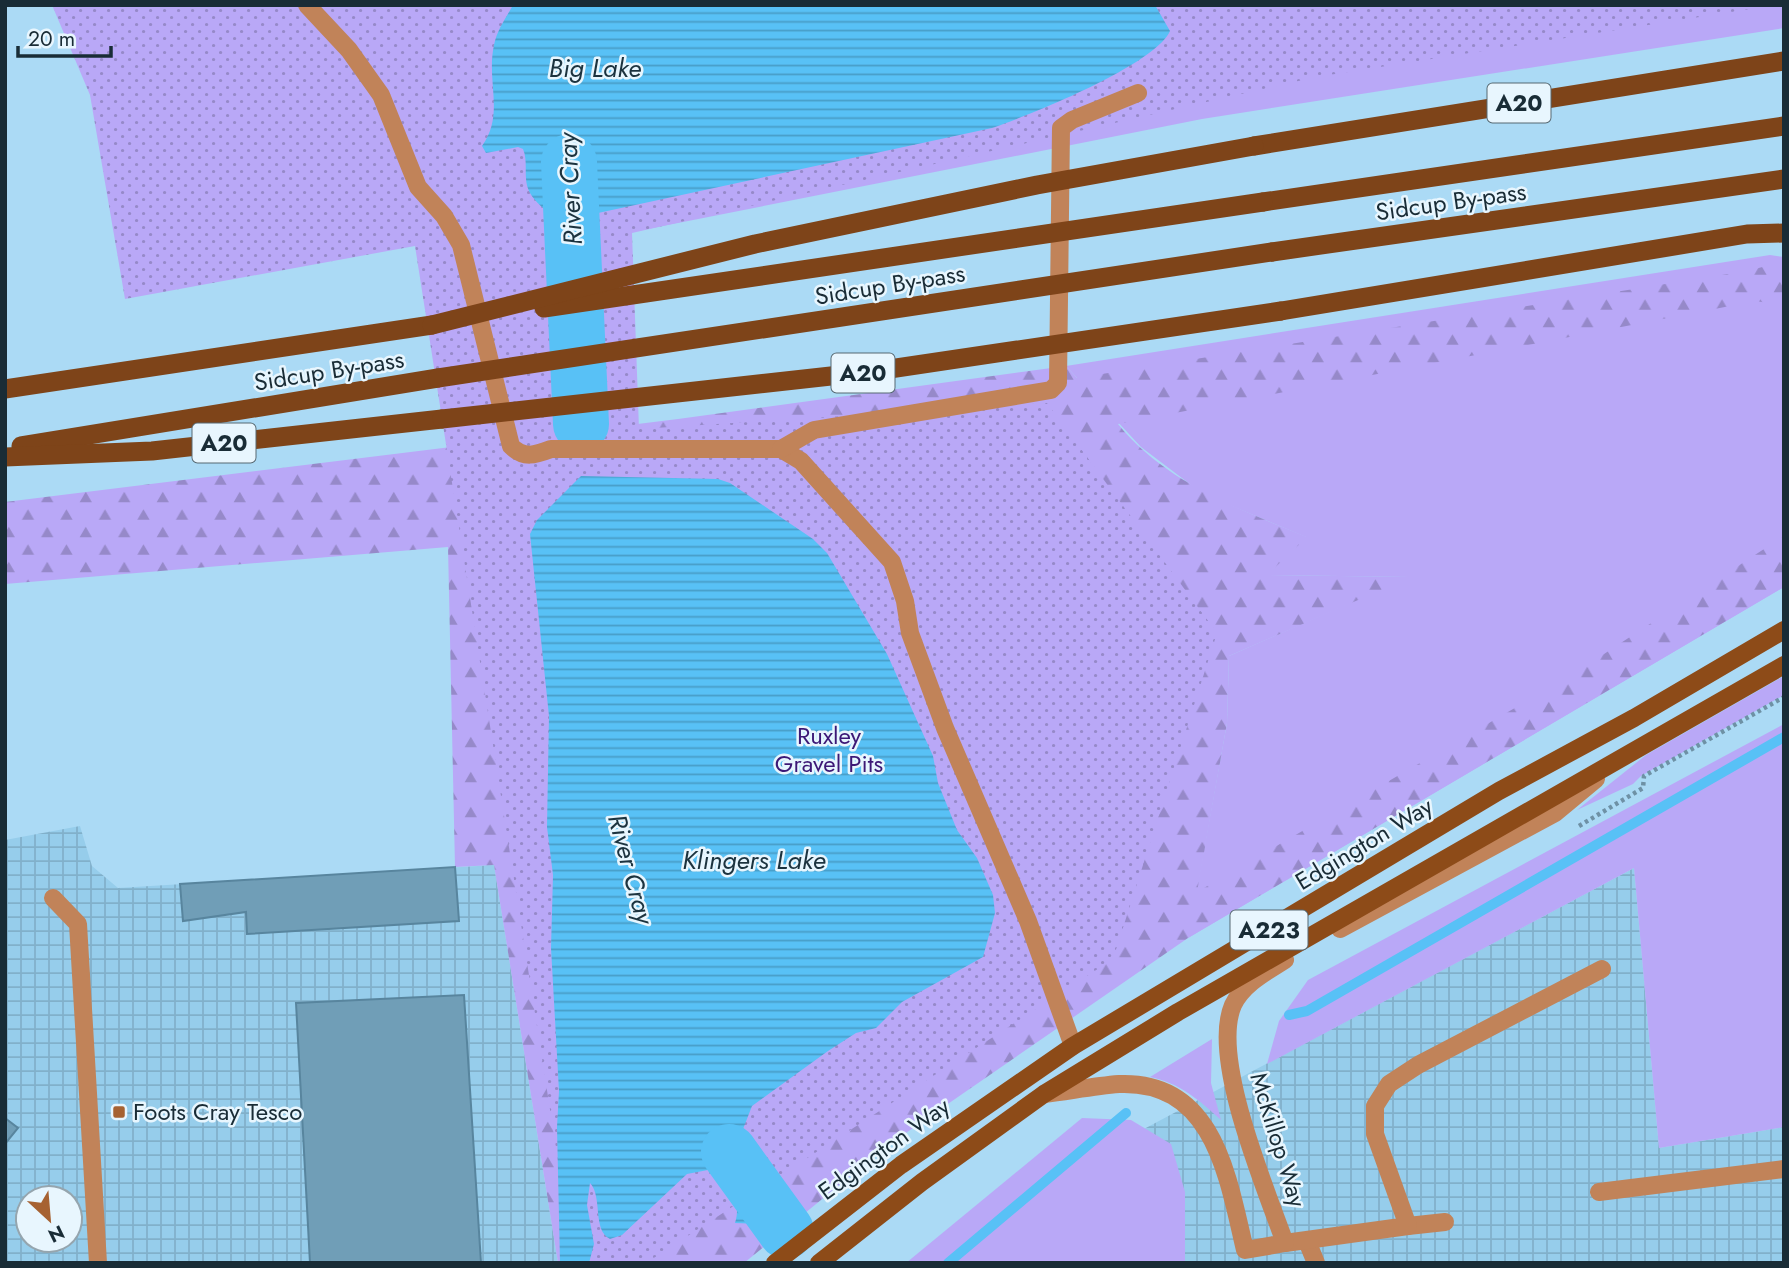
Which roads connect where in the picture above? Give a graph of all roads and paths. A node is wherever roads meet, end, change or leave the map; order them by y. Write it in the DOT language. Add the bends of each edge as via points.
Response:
graph roads {
  1 [pos="307,5"];
  2 [pos="1784,61"];
  3 [pos="1138,93"];
  4 [pos="1784,126"];
  5 [pos="1784,179"];
  6 [pos="1784,233"];
  7 [pos="432,325"];
  8 [pos="5,389"];
  9 [pos="5,449"];
  10 [pos="781,449"];
  11 [pos="5,457"];
  12 [pos="1784,630"];
  13 [pos="1784,665"];
  14 [pos="1784,697"];
  15 [pos="1625,754"];
  16 [pos="1555,813"];
  17 [pos="53,898"];
  18 [pos="1602,969"];
  19 [pos="1073,1046"];
  20 [pos="1044,1094"];
  21 [pos="1784,1169"];
  22 [pos="1599,1192"];
  23 [pos="1445,1222"];
  24 [pos="1408,1226"];
  25 [pos="1307,1241"];
  26 [pos="1284,1243"];
  27 [pos="1245,1257"];
  28 [pos="98,1263"];
  29 [pos="775,1263"];
  30 [pos="819,1263"];
  31 [pos="1316,1263"];
  1 -- 10 [label="street" via="349,50 381,95 418,187 444,216 461,246 511,446 520,454 534,455 551,449"];
  2 -- 7 [label="highway, A20, bridge" via="1037,185 755,244"];
  3 -- 10 [label="street" via="1060,128 1058,383 1051,390 814,429"];
  4 -- 7 [label="highway, Sidcup By-pass / A20, bridge"];
  5 -- 9 [label="highway, Sidcup By-pass / A20, bridge" via="438,378"];
  6 -- 11 [label="highway, A20, bridge" via="1747,234 1281,311 876,371 152,451"];
  7 -- 8 [label="highway, Sidcup By-pass / A20"];
  10 -- 19 [label="street" via="801,461 892,562 910,633 945,728 1028,921"];
  12 -- 19 [label="main road, Edgington Way / A223" via="1499,791"];
  13 -- 15 [label="main road, Edgington Way / A223"];
  14 -- 16 [label="path" via="1644,776 1643,788 1581,827"];
  15 -- 16 [label="street, McKillop Way"];
  15 -- 20 [label="main road, Edgington Way / A223"];
  16 -- 26 [label="street, McKillop Way" via="1297,953 1240,993 1230,1023 1232,1079"];
  17 -- 28 [label="street" via="78,924"];
  18 -- 24 [label="street" via="1389,1084 1375,1106 1375,1134"];
  19 -- 29 [label="main road, Edgington Way / A223" via="901,1164"];
  20 -- 27 [label="street, McKillop Way" via="1120,1084 1170,1093 1203,1123 1222,1158"];
  20 -- 30 [label="main road, Edgington Way / A223"];
  21 -- 22 [label="street"];
  23 -- 24 [label="street"];
  24 -- 25 [label="street"];
  25 -- 26 [label="street"];
  25 -- 31 [label="street"];
  26 -- 27 [label="street, McKillop Way"];
}
